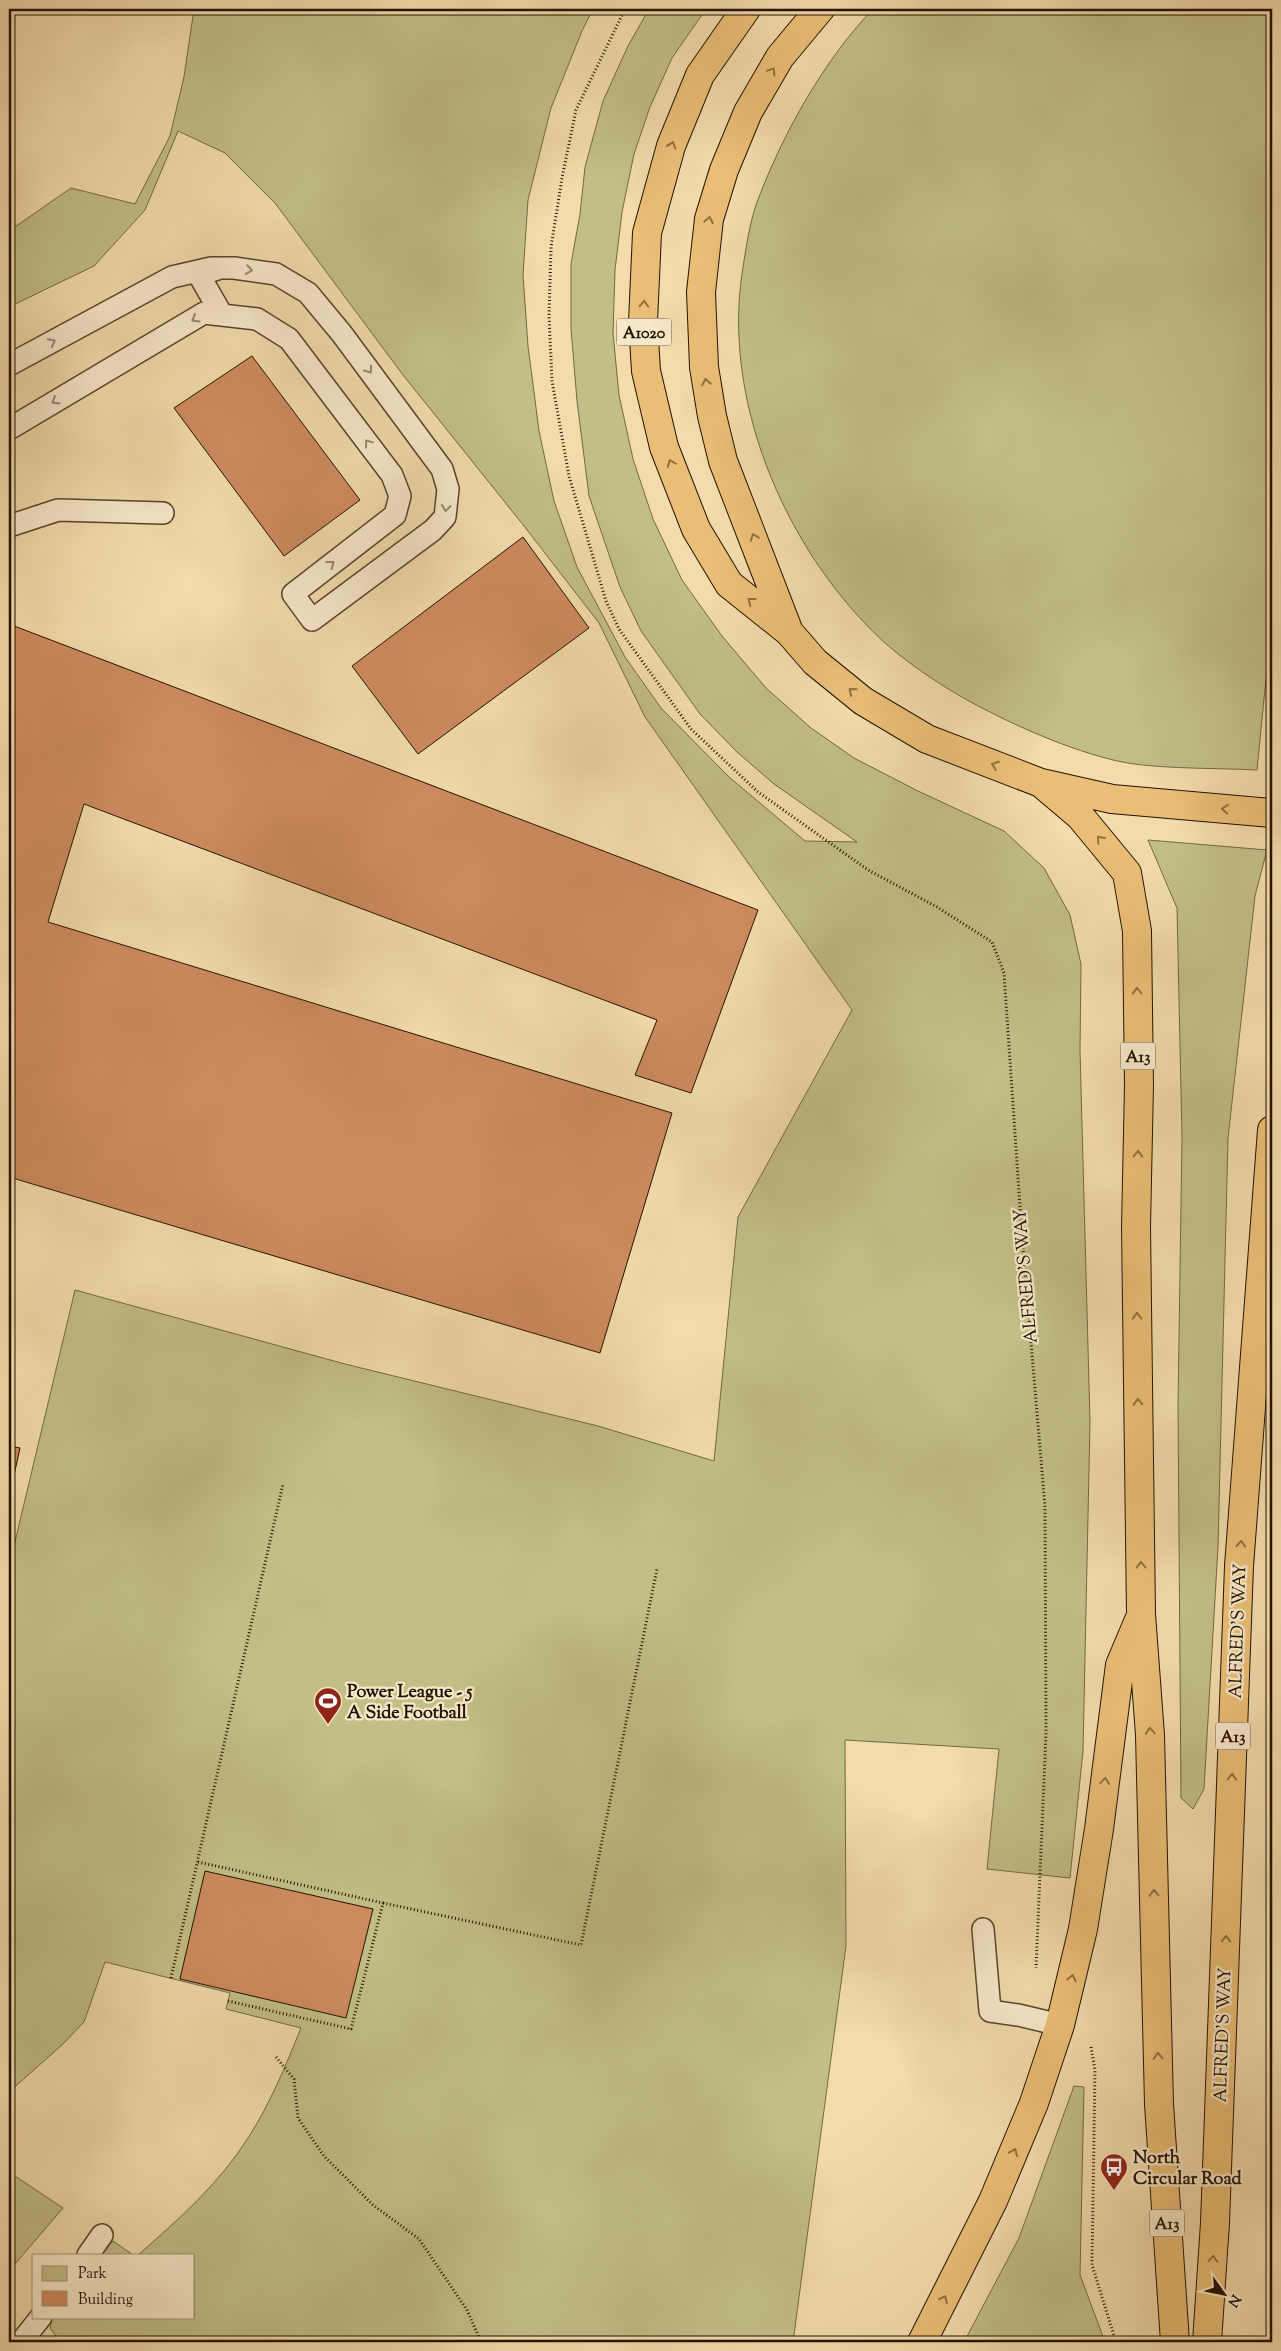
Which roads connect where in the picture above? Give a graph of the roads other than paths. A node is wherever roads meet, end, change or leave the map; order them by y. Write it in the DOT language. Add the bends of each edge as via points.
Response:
graph roads {
  1 [pos="746,9"];
  2 [pos="820,9"];
  3 [pos="221,268"];
  4 [pos="222,315"];
  5 [pos="9,365"];
  6 [pos="9,429"];
  7 [pos="163,512"];
  8 [pos="9,526"];
  9 [pos="789,632"];
  10 [pos="1041,783"];
  11 [pos="1272,813"];
  12 [pos="1272,1130"];
  13 [pos="1141,1614"];
  14 [pos="983,1929"];
  15 [pos="1060,2026"];
  16 [pos="102,2235"];
  17 [pos="89,2254"];
  18 [pos="40,2318"];
  19 [pos="21,2342"];
  20 [pos="922,2342"];
  21 [pos="1175,2342"];
  22 [pos="1207,2342"];
  9 -- 1 [label="highway, A1020, one-way" via="729,584 696,529 664,447 646,371 643,322 647,233 669,154 700,74"];
  9 -- 2 [label="highway, one-way" via="723,461 704,367 701,292 709,219 734,145 748,112 780,57"];
  3 -- 4 [label="lane" via="199,275"];
  3 -- 4 [label="lane, one-way" via="276,274 308,293 442,469 448,489 444,517 433,530 312,620 293,594 395,515 400,496 392,475 289,339 257,319"];
  5 -- 3 [label="lane, one-way" via="172,277"];
  4 -- 6 [label="lane, one-way" via="204,313"];
  7 -- 8 [label="lane" via="58,510"];
  10 -- 9 [label="highway, one-way" via="927,739 863,701 815,662"];
  11 -- 10 [label="highway, one-way" via="1112,800"];
  13 -- 10 [label="highway, A13, one-way" via="1136,1227 1139,1085 1137,931 1127,873 1080,816"];
  22 -- 12 [label="highway, ALFRED'S WAY / A13, one-way" via="1215,2223 1239,1566"];
  15 -- 13 [label="highway, one-way" via="1083,1929 1120,1666"];
  21 -- 13 [label="highway, A13, one-way" via="1159,2104 1150,1735"];
  14 -- 15 [label="lane" via="990,2011"];
  20 -- 15 [label="highway, one-way" via="993,2201 1034,2103"];
  16 -- 17 [label="lane"];
  18 -- 19 [label="lane"];
}
